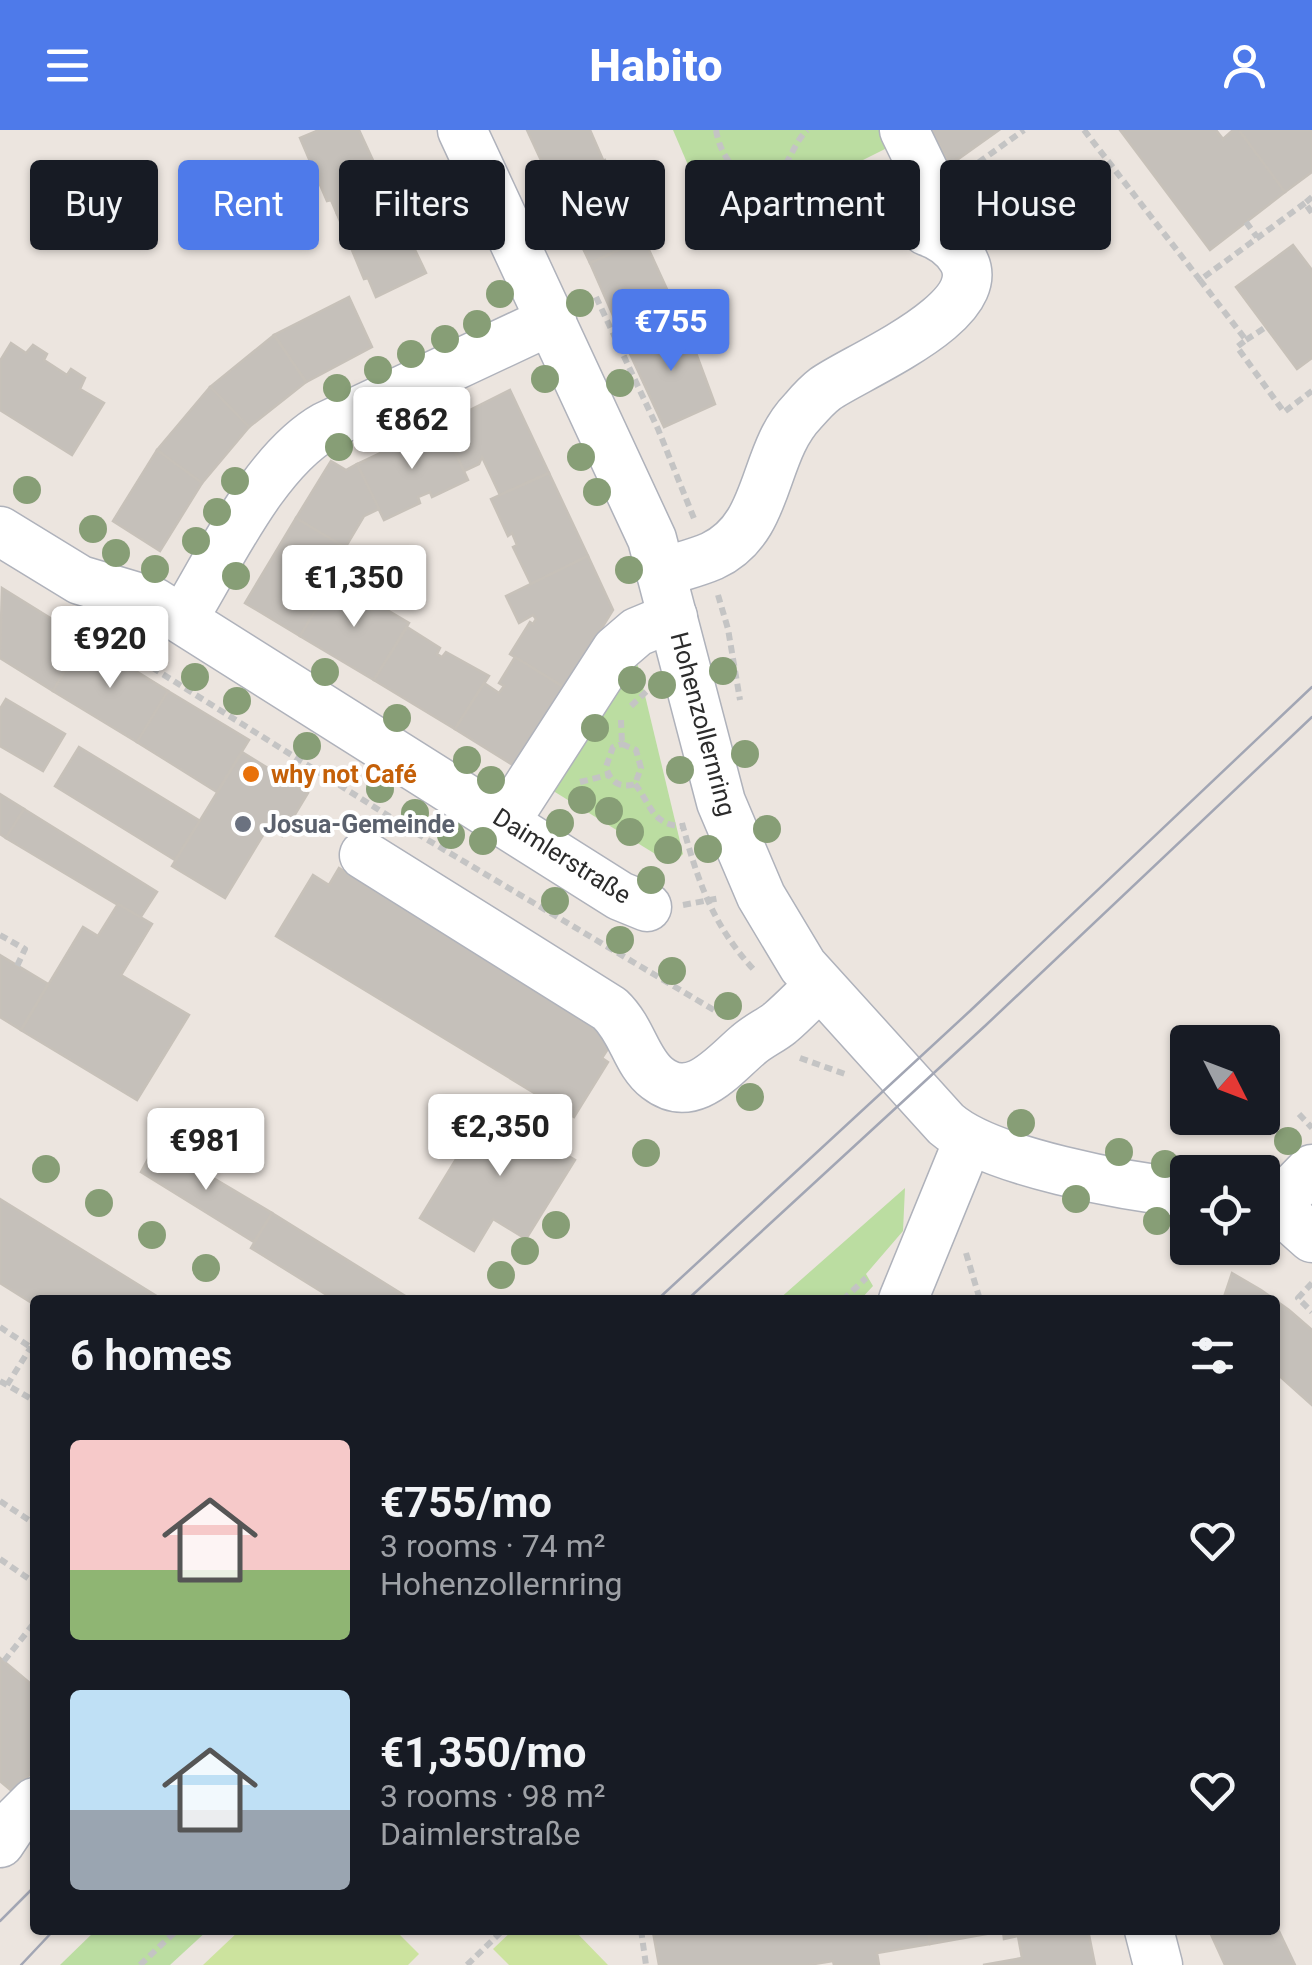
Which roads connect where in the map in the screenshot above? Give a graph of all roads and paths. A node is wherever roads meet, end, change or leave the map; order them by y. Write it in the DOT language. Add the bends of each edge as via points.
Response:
graph roads {
  1 [pos="462,130"];
  2 [pos="716,130"];
  3 [pos="807,130"];
  4 [pos="904,130"];
  5 [pos="1024,130"];
  6 [pos="1084,130"];
  7 [pos="1312,197"];
  8 [pos="934,200"];
  9 [pos="1304,203"];
  10 [pos="1312,214"];
  11 [pos="1246,222"];
  12 [pos="1258,238"];
  13 [pos="1200,280"];
  14 [pos="596,297"];
  15 [pos="552,320"];
  16 [pos="1266,327"];
  17 [pos="1246,340"];
  18 [pos="1312,390"];
  19 [pos="0,531"];
  20 [pos="706,558"];
  21 [pos="667,595"];
  22 [pos="182,619"];
  23 [pos="81,623"];
  24 [pos="648,690"];
  25 [pos="742,708"];
  26 [pos="622,744"];
  27 [pos="634,784"];
  28 [pos="504,822"];
  29 [pos="683,826"];
  30 [pos="364,855"];
  31 [pos="757,886"];
  32 [pos="647,907"];
  33 [pos="0,935"];
  34 [pos="17,966"];
  35 [pos="819,986"];
  36 [pos="759,1037"];
  37 [pos="856,1079"];
  38 [pos="1300,1114"];
  39 [pos="1312,1128"];
  40 [pos="968,1141"];
  41 [pos="1312,1169"];
  42 [pos="1170,1190"];
  43 [pos="1280,1196"];
  44 [pos="1280,1213"];
  45 [pos="1312,1238"];
  46 [pos="1312,1283"];
  47 [pos="905,1295"];
  48 [pos="1312,1312"];
  49 [pos="0,1327"];
  50 [pos="30,1346"];
  51 [pos="30,1352"];
  52 [pos="4,1383"];
  53 [pos="30,1398"];
  54 [pos="0,1501"];
  55 [pos="30,1521"];
  56 [pos="0,1559"];
  57 [pos="30,1580"];
  58 [pos="30,1628"];
  59 [pos="4,1661"];
  60 [pos="172,1935"];
  61 [pos="498,1935"];
  62 [pos="642,1935"];
  63 [pos="1150,1935"];
  64 [pos="140,1965"];
  65 [pos="466,1965"];
  66 [pos="646,1965"];
  67 [pos="1158,1965"];
  1 -- 15 [label="street, Hohenzollernring"];
  2 -- 3 [label="path" via="738,172 765,181 782,170"];
  4 -- 8 [label="street"];
  5 -- 8 [label="path"];
  6 -- 13 [label="path"];
  7 -- 9 [label="path"];
  8 -- 20 [label="street" via="926,231 946,241 967,266 957,302 905,343 824,390 799,414 781,440 755,517"];
  9 -- 10 [label="path"];
  9 -- 12 [label="path"];
  11 -- 12 [label="path"];
  12 -- 13 [label="path"];
  13 -- 17 [label="path"];
  14 -- 20 [label="path" via="681,483"];
  15 -- 21 [label="street, Hohenzollernring" via="652,538"];
  15 -- 22 [label="street" via="304,440 272,473"];
  16 -- 17 [label="path"];
  17 -- 18 [label="path" via="1237,346 1284,412"];
  19 -- 22 [label="street, Daimlerstraße" via="80,580 154,602"];
  20 -- 21 [label="street"];
  20 -- 25 [label="path"];
  21 -- 28 [label="street, Hohenzollernring" via="616,650"];
  21 -- 31 [label="street, Hohenzollernring" via="721,802"];
  22 -- 28 [label="street, Daimlerstraße"];
  23 -- 36 [label="path"];
  24 -- 26 [label="path" via="619,723"];
  26 -- 27 [label="path" via="640,758"];
  26 -- 27 [label="path" via="608,756 608,775 616,784"];
  27 -- 29 [label="path" via="660,822"];
  28 -- 32 [label="street, Daimlerstraße"];
  30 -- 36 [label="street" via="610,1009 648,1070 663,1082 700,1084"];
  31 -- 32 [label="path, Daimlerstraße" via="706,902"];
  31 -- 35 [label="street" via="782,936"];
  33 -- 34 [label="path" via="24,949"];
  35 -- 36 [label="street"];
  35 -- 40 [label="street"];
  36 -- 37 [label="path"];
  38 -- 39 [label="path"];
  40 -- 42 [label="street"];
  40 -- 47 [label="street"];
  41 -- 43 [label="street"];
  44 -- 45 [label="street"];
  46 -- 48 [label="path" via="1298,1298"];
  49 -- 50 [label="path"];
  51 -- 52 [label="path"];
  52 -- 53 [label="path"];
  54 -- 55 [label="path"];
  56 -- 57 [label="path"];
  58 -- 59 [label="path"];
  60 -- 64 [label="path"];
  61 -- 65 [label="path"];
  62 -- 66 [label="path"];
  63 -- 67 [label="street"];
}
